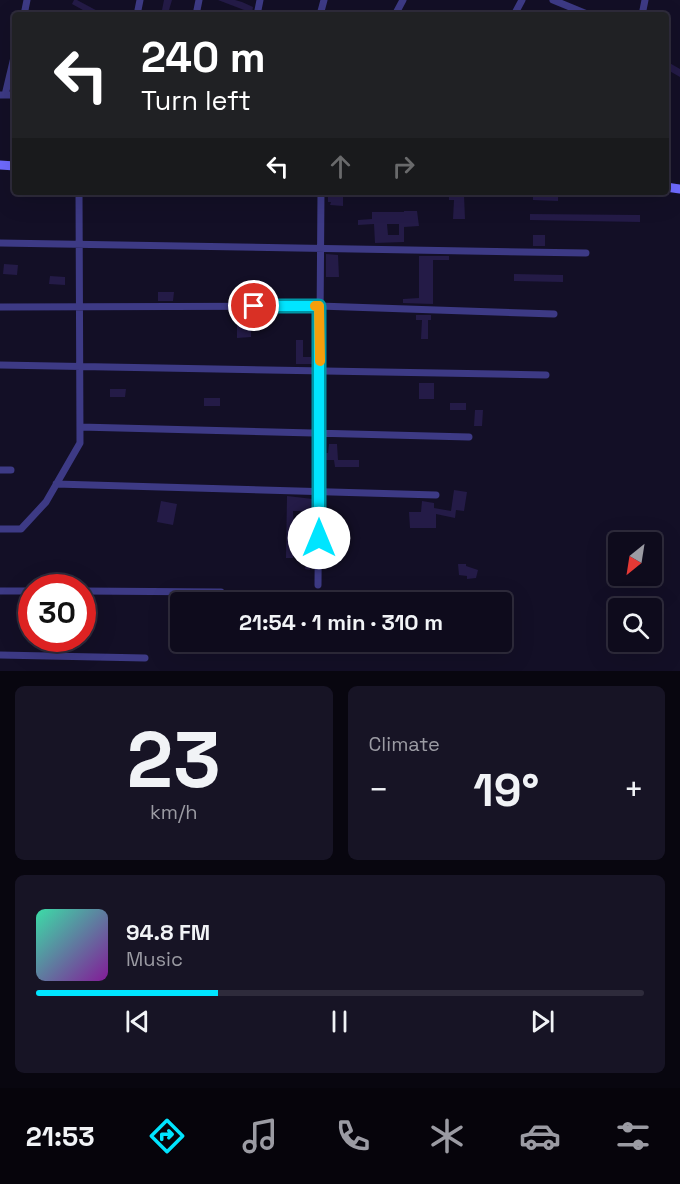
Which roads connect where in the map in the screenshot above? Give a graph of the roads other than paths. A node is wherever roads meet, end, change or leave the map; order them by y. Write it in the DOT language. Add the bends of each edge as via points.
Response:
graph roads {
  1 [pos="553,0"];
  2 [pos="582,12"];
  3 [pos="12,64"];
  4 [pos="3,95"];
  5 [pos="79,195"];
  6 [pos="321,195"];
  7 [pos="0,243"];
  8 [pos="79,245"];
  9 [pos="321,249"];
  10 [pos="586,253"];
  11 [pos="319,306"];
  12 [pos="0,307"];
  13 [pos="79,308"];
  14 [pos="554,314"];
  15 [pos="0,364"];
  16 [pos="80,366"];
  17 [pos="320,371"];
  18 [pos="546,375"];
  19 [pos="80,427"];
  20 [pos="319,433"];
  21 [pos="469,436"];
  22 [pos="0,470"];
  23 [pos="11,470"];
  24 [pos="56,484"];
  25 [pos="319,491"];
  26 [pos="436,495"];
  27 [pos="0,529"];
  28 [pos="318,585"];
  29 [pos="0,591"];
  30 [pos="18,591"];
  31 [pos="96,591"];
  32 [pos="221,592"];
  33 [pos="0,655"];
  34 [pos="146,658"];
  1 -- 2 [label="street"];
  3 -- 4 [label="street"];
  5 -- 8 [label="street"];
  6 -- 9 [label="street"];
  7 -- 8 [label="street"];
  8 -- 9 [label="street"];
  8 -- 13 [label="street"];
  9 -- 10 [label="street"];
  9 -- 11 [label="street"];
  11 -- 13 [label="street"];
  11 -- 14 [label="street"];
  11 -- 17 [label="street"];
  12 -- 13 [label="street"];
  13 -- 16 [label="street"];
  15 -- 16 [label="street"];
  16 -- 17 [label="street"];
  16 -- 19 [label="street"];
  17 -- 18 [label="street"];
  17 -- 20 [label="street"];
  19 -- 20 [label="street"];
  19 -- 24 [label="street" via="80,443"];
  20 -- 21 [label="street"];
  20 -- 25 [label="street"];
  22 -- 23 [label="street"];
  24 -- 25 [label="street"];
  24 -- 27 [label="street" via="46,502 21,529"];
  25 -- 26 [label="street"];
  25 -- 28 [label="street"];
  29 -- 30 [label="street"];
  31 -- 32 [label="street"];
  33 -- 34 [label="street"];
}
